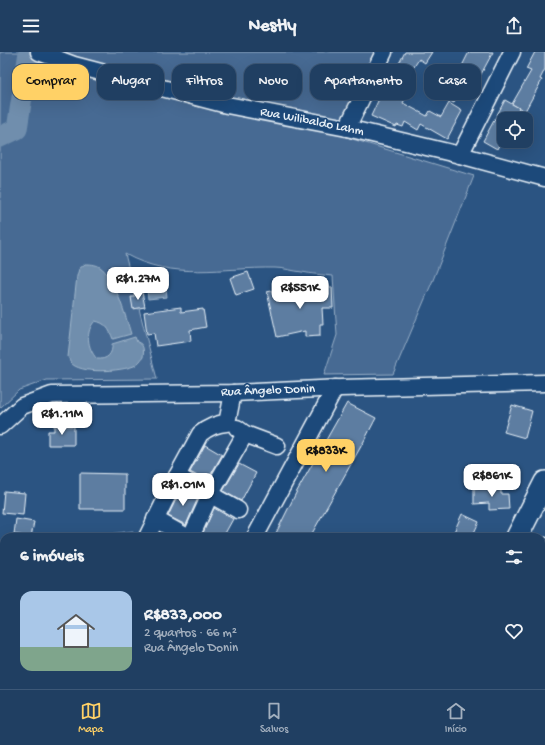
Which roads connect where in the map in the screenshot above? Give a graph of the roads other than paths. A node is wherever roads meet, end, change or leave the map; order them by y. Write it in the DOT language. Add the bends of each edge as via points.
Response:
graph roads {
  1 [pos="39,52"];
  2 [pos="384,52"];
  3 [pos="512,52"];
  4 [pos="347,128"];
  5 [pos="460,155"];
  6 [pos="545,178"];
  7 [pos="545,383"];
  8 [pos="335,388"];
  9 [pos="233,393"];
  10 [pos="227,423"];
  11 [pos="0,426"];
  12 [pos="245,434"];
  13 [pos="277,446"];
  14 [pos="177,476"];
  15 [pos="545,482"];
  16 [pos="210,494"];
  17 [pos="238,510"];
  18 [pos="545,513"];
  19 [pos="155,519"];
  20 [pos="149,533"];
  21 [pos="180,533"];
  22 [pos="193,533"];
  23 [pos="256,533"];
  24 [pos="519,533"];
  25 [pos="534,533"];
  1 -- 4 [label="street, Rua Wilibaldo Lahm" via="74,65 227,105"];
  2 -- 4 [label="street"];
  3 -- 5 [label="street"];
  4 -- 5 [label="street, Rua Wilibaldo Lahm"];
  5 -- 6 [label="street, Rua Wilibaldo Lahm"];
  7 -- 8 [label="street, Rua Ângelo Donin"];
  8 -- 9 [label="street, Rua Ângelo Donin"];
  8 -- 23 [label="street"];
  9 -- 10 [label="street"];
  9 -- 11 [label="street, Rua Ângelo Donin" via="52,395 22,406"];
  10 -- 12 [label="street"];
  10 -- 14 [label="street" via="200,434"];
  12 -- 13 [label="street"];
  12 -- 16 [label="street"];
  14 -- 16 [label="street"];
  14 -- 19 [label="street"];
  15 -- 24 [label="main road"];
  16 -- 17 [label="street"];
  16 -- 22 [label="street"];
  18 -- 25 [label="main road"];
  19 -- 20 [label="street"];
  19 -- 21 [label="street"];
}
